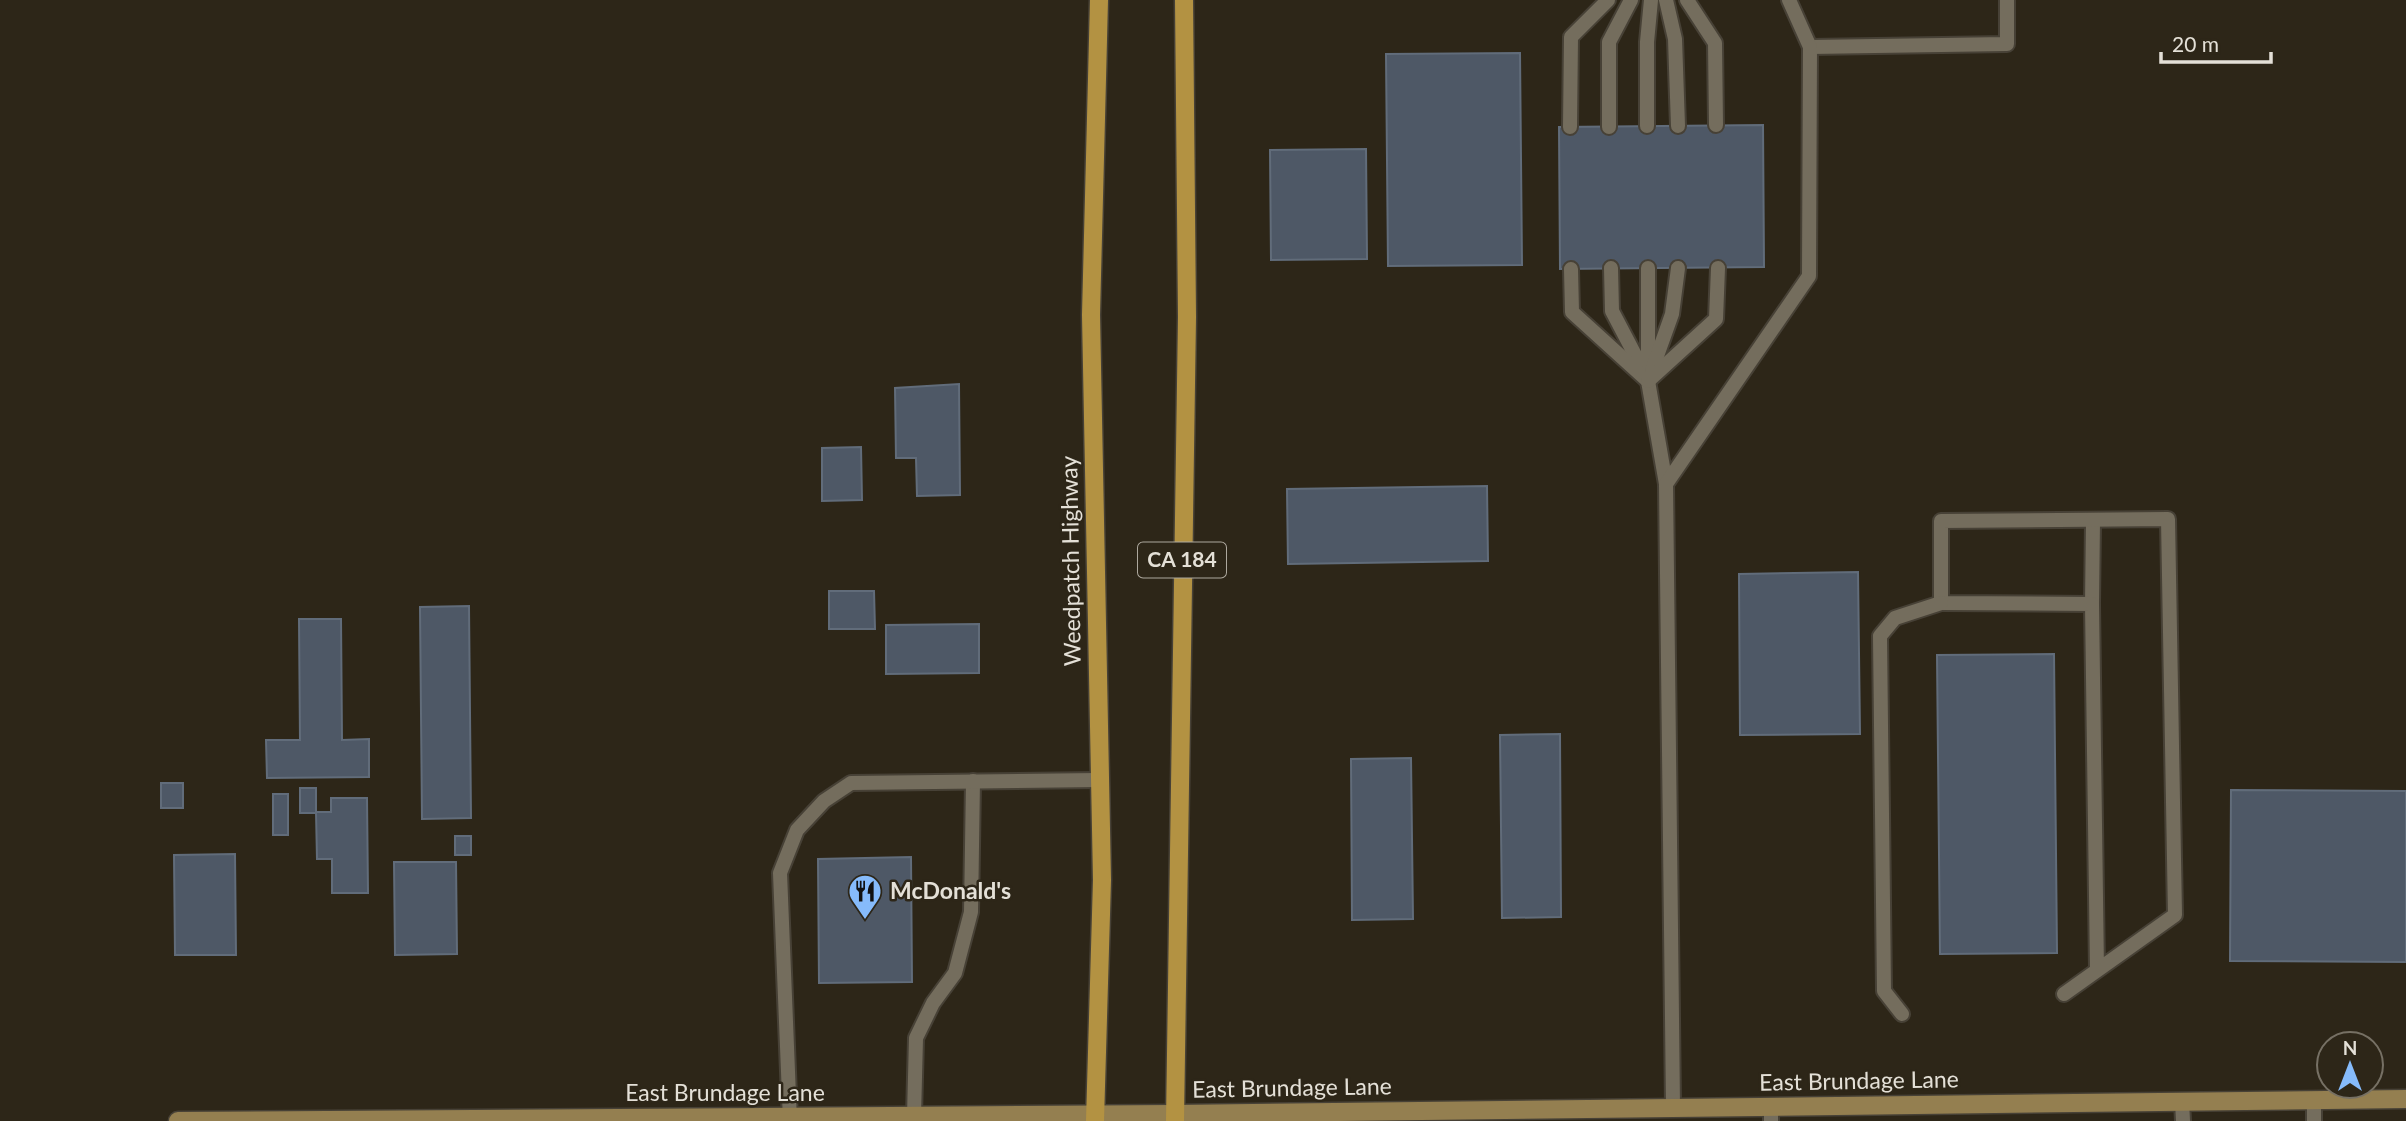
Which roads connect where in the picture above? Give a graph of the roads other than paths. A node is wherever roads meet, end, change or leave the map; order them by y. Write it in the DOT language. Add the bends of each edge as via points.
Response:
graph roads {
  1 [pos="1100,0"];
  2 [pos="1184,0"];
  3 [pos="1608,0"];
  4 [pos="1630,0"];
  5 [pos="1651,0"];
  6 [pos="1666,0"];
  7 [pos="1687,0"];
  8 [pos="1789,0"];
  9 [pos="2007,0"];
  10 [pos="1810,47"];
  11 [pos="1716,125"];
  12 [pos="1647,126"];
  13 [pos="1678,126"];
  14 [pos="1570,127"];
  15 [pos="1609,127"];
  16 [pos="1611,268"];
  17 [pos="1648,268"];
  18 [pos="1678,268"];
  19 [pos="1718,268"];
  20 [pos="1571,269"];
  21 [pos="1648,382"];
  22 [pos="1666,484"];
  23 [pos="2093,521"];
  24 [pos="1941,603"];
  25 [pos="2092,604"];
  26 [pos="1099,780"];
  27 [pos="973,781"];
  28 [pos="2097,970"];
  29 [pos="2064,994"];
  30 [pos="1902,1014"];
  31 [pos="2406,1099"];
  32 [pos="2314,1100"];
  33 [pos="2182,1101"];
  34 [pos="1673,1107"];
  35 [pos="1771,1114"];
  36 [pos="1529,1115"];
  37 [pos="914,1116"];
  38 [pos="1394,1116"];
  39 [pos="1095,1118"];
  40 [pos="1175,1118"];
  41 [pos="790,1119"];
  42 [pos="565,1120"];
  43 [pos="178,1121"];
  44 [pos="2183,1121"];
  45 [pos="2314,1121"];
  1 -- 26 [label="main road, Weedpatch Highway" via="1091,315"];
  2 -- 40 [label="main road, CA 184" via="1187,317"];
  3 -- 14 [label="lane" via="1571,37"];
  4 -- 15 [label="lane" via="1609,42"];
  5 -- 12 [label="lane"];
  6 -- 13 [label="lane" via="1675,39"];
  7 -- 11 [label="lane" via="1715,43"];
  8 -- 10 [label="lane"];
  9 -- 10 [label="lane" via="2007,44"];
  10 -- 22 [label="lane" via="1809,276"];
  16 -- 21 [label="lane" via="1612,311"];
  17 -- 21 [label="lane"];
  18 -- 21 [label="lane" via="1672,314"];
  19 -- 21 [label="lane" via="1716,319"];
  20 -- 21 [label="lane" via="1572,313"];
  21 -- 22 [label="lane"];
  22 -- 34 [label="lane"];
  23 -- 24 [label="lane" via="1941,521"];
  23 -- 25 [label="lane"];
  23 -- 28 [label="lane" via="2168,519 2175,915"];
  24 -- 25 [label="lane"];
  24 -- 30 [label="lane" via="1895,618 1880,636 1884,991"];
  25 -- 28 [label="lane"];
  26 -- 27 [label="lane"];
  26 -- 39 [label="main road, Weedpatch Highway" via="1102,880"];
  27 -- 37 [label="lane" via="971,912 955,973 916,1038"];
  27 -- 41 [label="lane" via="851,783 824,801 797,830 780,873"];
  28 -- 29 [label="lane"];
  31 -- 32 [label="main road, East Brundage Lane"];
  32 -- 33 [label="main road, East Brundage Lane"];
  32 -- 45 [label="lane"];
  33 -- 35 [label="main road, East Brundage Lane"];
  33 -- 44 [label="lane"];
  34 -- 35 [label="main road, East Brundage Lane"];
  34 -- 36 [label="main road, East Brundage Lane"];
  36 -- 38 [label="main road, East Brundage Lane"];
  37 -- 39 [label="main road, East Brundage Lane"];
  37 -- 41 [label="main road, East Brundage Lane"];
  38 -- 40 [label="main road, East Brundage Lane"];
  39 -- 40 [label="main road, East Brundage Lane"];
  41 -- 42 [label="main road, East Brundage Lane"];
  42 -- 43 [label="main road, East Brundage Lane"];
}
